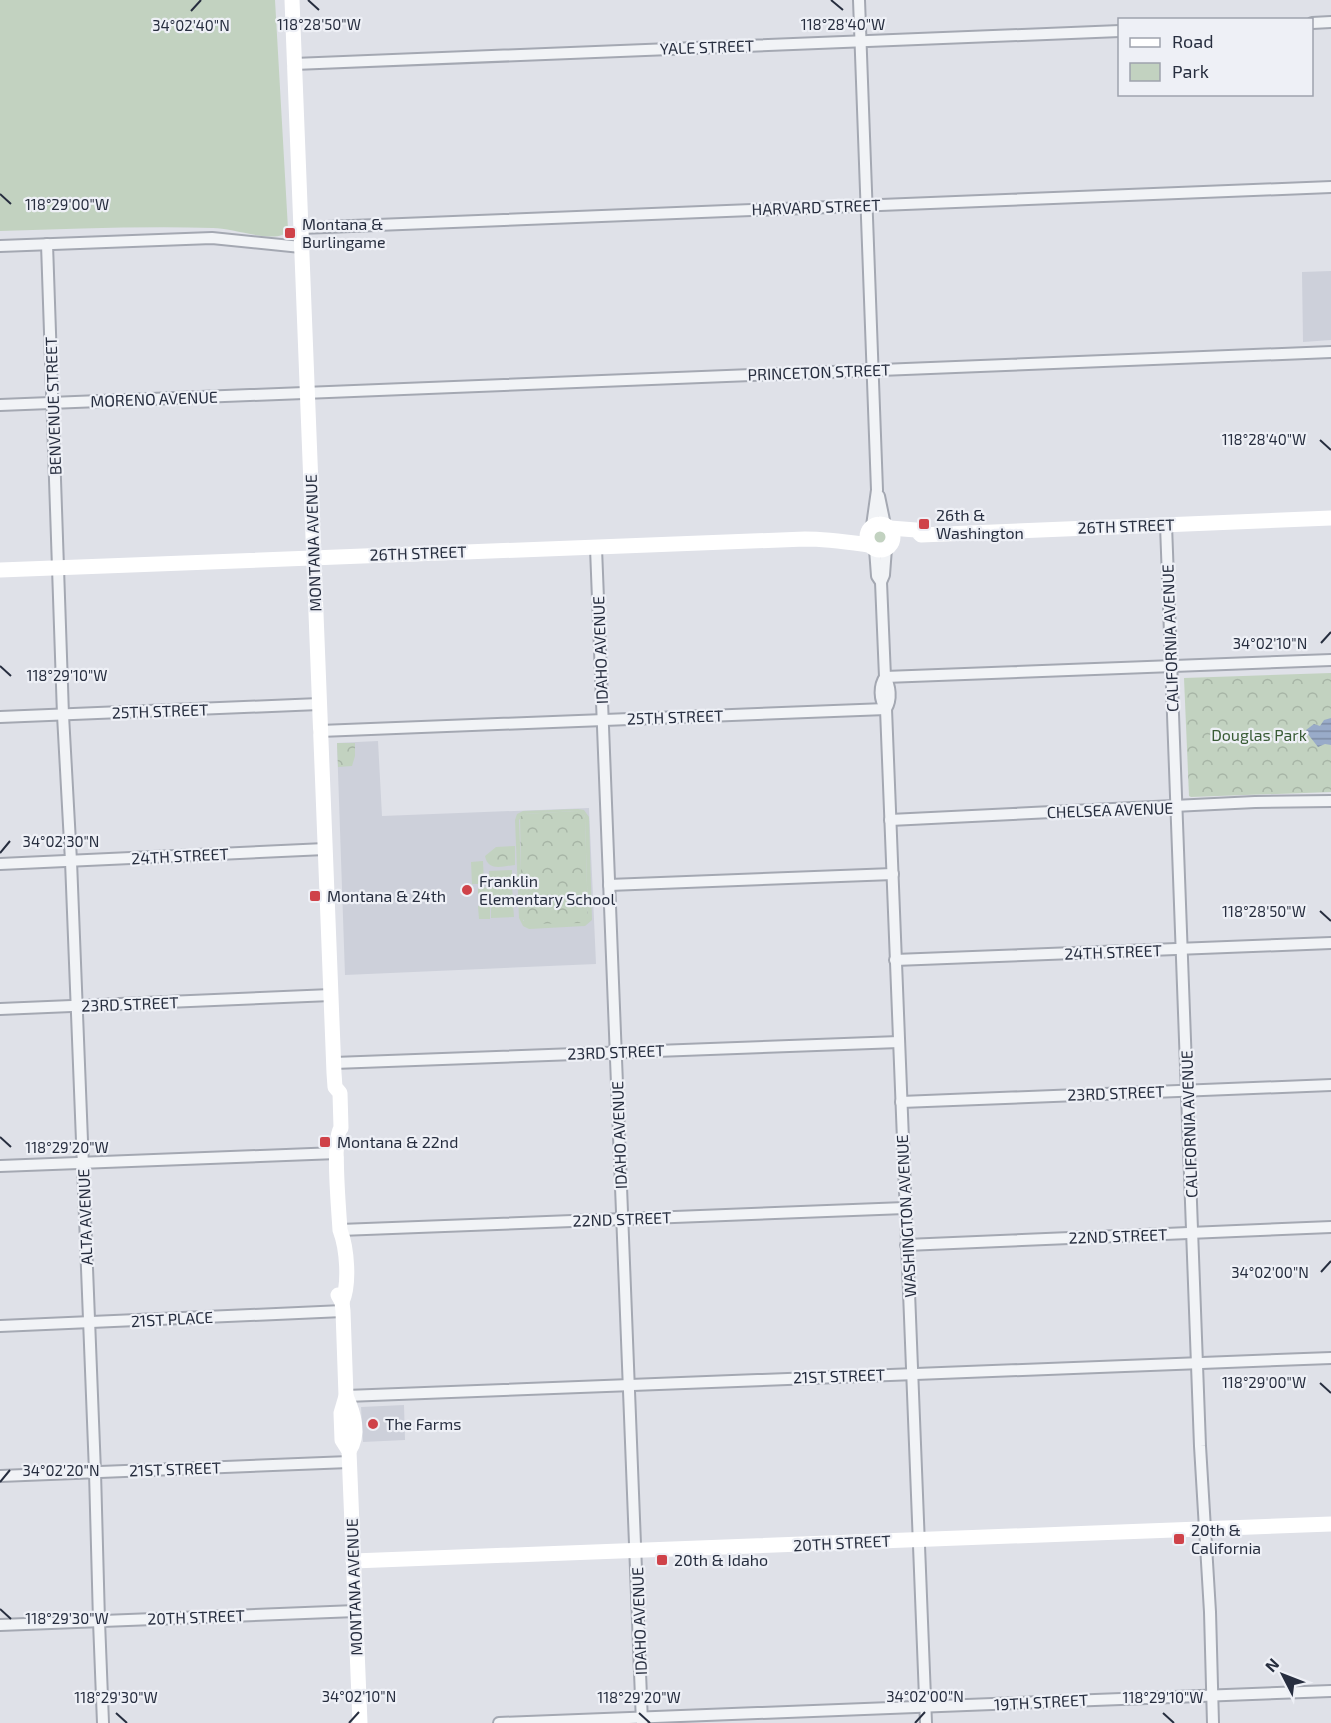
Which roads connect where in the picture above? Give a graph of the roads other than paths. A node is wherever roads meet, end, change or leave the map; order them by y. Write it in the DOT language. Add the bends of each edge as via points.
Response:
graph roads {
  1 [pos="292,0"];
  2 [pos="859,0"];
  3 [pos="1331,22"];
  4 [pos="1313,23"];
  5 [pos="1118,31"];
  6 [pos="861,41"];
  7 [pos="294,63"];
  8 [pos="1331,187"];
  9 [pos="867,206"];
  10 [pos="301,228"];
  11 [pos="46,244"];
  12 [pos="0,246"];
  13 [pos="301,247"];
  14 [pos="1331,352"];
  15 [pos="873,370"];
  16 [pos="307,393"];
  17 [pos="53,403"];
  18 [pos="0,405"];
  19 [pos="1331,518"];
  20 [pos="1166,525"];
  21 [pos="880,537"];
  22 [pos="596,548"];
  23 [pos="314,558"];
  24 [pos="59,568"];
  25 [pos="0,570"];
  26 [pos="1331,660"];
  27 [pos="1171,667"];
  28 [pos="885,677"];
  29 [pos="319,704"];
  30 [pos="886,709"];
  31 [pos="63,715"];
  32 [pos="0,717"];
  33 [pos="603,719"];
  34 [pos="321,731"];
  35 [pos="1331,801"];
  36 [pos="1176,807"];
  37 [pos="890,820"];
  38 [pos="324,849"];
  39 [pos="71,861"];
  40 [pos="0,864"];
  41 [pos="893,874"];
  42 [pos="609,885"];
  43 [pos="1331,943"];
  44 [pos="1182,949"];
  45 [pos="895,960"];
  46 [pos="331,995"];
  47 [pos="76,1006"];
  48 [pos="0,1009"];
  49 [pos="899,1042"];
  50 [pos="616,1051"];
  51 [pos="334,1063"];
  52 [pos="1331,1085"];
  53 [pos="1188,1091"];
  54 [pos="901,1102"];
  55 [pos="337,1153"];
  56 [pos="82,1164"];
  57 [pos="0,1166"];
  58 [pos="904,1208"];
  59 [pos="622,1219"];
  60 [pos="1331,1227"];
  61 [pos="340,1230"];
  62 [pos="1192,1233"];
  63 [pos="906,1245"];
  64 [pos="343,1307"];
  65 [pos="89,1323"];
  66 [pos="0,1326"];
  67 [pos="1331,1358"];
  68 [pos="1197,1363"];
  69 [pos="912,1373"];
  70 [pos="629,1386"];
  71 [pos="346,1396"];
  72 [pos="349,1456"];
  73 [pos="96,1472"];
  74 [pos="0,1476"];
  75 [pos="1331,1524"];
  76 [pos="1204,1530"];
  77 [pos="919,1540"];
  78 [pos="637,1553"];
  79 [pos="353,1561"];
  80 [pos="356,1611"];
  81 [pos="99,1621"];
  82 [pos="0,1625"];
  83 [pos="1331,1691"];
  84 [pos="1212,1696"];
  85 [pos="926,1707"];
  86 [pos="642,1720"];
  87 [pos="103,1723"];
  88 [pos="360,1723"];
  89 [pos="499,1723"];
  90 [pos="926,1723"];
  91 [pos="1213,1723"];
  1 -- 7 [label="street, MONTANA AVENUE"];
  2 -- 6 [label="street, WASHINGTON AVENUE"];
  3 -- 4 [label="street"];
  5 -- 6 [label="street, YALE STREET"];
  6 -- 7 [label="street, YALE STREET"];
  6 -- 9 [label="street, WASHINGTON AVENUE"];
  7 -- 10 [label="street, MONTANA AVENUE"];
  8 -- 9 [label="street, HARVARD STREET"];
  9 -- 10 [label="street, HARVARD STREET"];
  9 -- 15 [label="street, WASHINGTON AVENUE"];
  10 -- 13 [label="street, MONTANA AVENUE"];
  11 -- 12 [label="street"];
  11 -- 13 [label="street" via="212,238"];
  11 -- 17 [label="street, BENVENUE STREET"];
  13 -- 16 [label="street, MONTANA AVENUE"];
  14 -- 15 [label="street, PRINCETON STREET"];
  15 -- 16 [label="street, PRINCETON STREET"];
  15 -- 21 [label="street, WASHINGTON AVENUE"];
  16 -- 17 [label="street, MORENO AVENUE"];
  16 -- 23 [label="street, MONTANA AVENUE"];
  17 -- 18 [label="street, MORENO AVENUE"];
  17 -- 24 [label="street, BENVENUE STREET"];
  19 -- 20 [label="street, 26TH STREET"];
  20 -- 21 [label="street, 26TH STREET" via="921,535 917,540"];
  20 -- 27 [label="street, CALIFORNIA AVENUE"];
  21 -- 22 [label="street, 26TH STREET" via="844,534 835,539"];
  21 -- 28 [label="street, WASHINGTON AVENUE" via="877,576"];
  22 -- 23 [label="street, 26TH STREET"];
  22 -- 33 [label="street, IDAHO AVENUE"];
  23 -- 24 [label="street, 26TH STREET"];
  23 -- 29 [label="street, MONTANA AVENUE"];
  24 -- 25 [label="street, 26TH STREET"];
  24 -- 31 [label="street, ALTA AVENUE"];
  26 -- 27 [label="street"];
  27 -- 28 [label="street"];
  27 -- 36 [label="street, CALIFORNIA AVENUE"];
  28 -- 30 [label="street, WASHINGTON AVENUE" via="890,703"];
  29 -- 31 [label="street, 25TH STREET"];
  29 -- 34 [label="street, MONTANA AVENUE"];
  30 -- 33 [label="street, 25TH STREET"];
  30 -- 37 [label="street, WASHINGTON AVENUE"];
  31 -- 32 [label="street, 25TH STREET"];
  31 -- 39 [label="street, ALTA AVENUE"];
  33 -- 34 [label="street, 25TH STREET"];
  33 -- 42 [label="street, IDAHO AVENUE"];
  34 -- 38 [label="street, MONTANA AVENUE"];
  35 -- 36 [label="street, CHELSEA AVENUE"];
  36 -- 37 [label="street, CHELSEA AVENUE"];
  36 -- 44 [label="street, CALIFORNIA AVENUE"];
  37 -- 41 [label="street, WASHINGTON AVENUE"];
  38 -- 39 [label="street, 24TH STREET"];
  38 -- 46 [label="street, MONTANA AVENUE"];
  39 -- 40 [label="street, 24TH STREET"];
  39 -- 47 [label="street, ALTA AVENUE"];
  41 -- 42 [label="street"];
  41 -- 45 [label="street, WASHINGTON AVENUE"];
  42 -- 50 [label="street, IDAHO AVENUE"];
  43 -- 44 [label="street, 24TH STREET"];
  44 -- 45 [label="street, 24TH STREET"];
  44 -- 53 [label="street, CALIFORNIA AVENUE"];
  45 -- 49 [label="street, WASHINGTON AVENUE"];
  46 -- 47 [label="street, 23RD STREET"];
  46 -- 51 [label="street, MONTANA AVENUE"];
  47 -- 48 [label="street, 23RD STREET"];
  47 -- 56 [label="street, ALTA AVENUE"];
  49 -- 50 [label="street, 23RD STREET"];
  49 -- 54 [label="street, WASHINGTON AVENUE"];
  50 -- 51 [label="street, 23RD STREET"];
  50 -- 59 [label="street, IDAHO AVENUE"];
  51 -- 55 [label="street, MONTANA AVENUE" via="335,1087 340,1093"];
  52 -- 53 [label="street, 23RD STREET"];
  53 -- 54 [label="street, 23RD STREET"];
  53 -- 62 [label="street, CALIFORNIA AVENUE"];
  54 -- 58 [label="street, WASHINGTON AVENUE"];
  55 -- 56 [label="street"];
  55 -- 61 [label="street, MONTANA AVENUE"];
  56 -- 57 [label="street"];
  56 -- 65 [label="street, ALTA AVENUE"];
  58 -- 59 [label="street, 22ND STREET"];
  58 -- 63 [label="street, WASHINGTON AVENUE"];
  59 -- 61 [label="street, 22ND STREET"];
  59 -- 70 [label="street, IDAHO AVENUE"];
  60 -- 62 [label="street, 22ND STREET"];
  61 -- 64 [label="street, MONTANA AVENUE" via="336,1251 338,1293"];
  62 -- 63 [label="street, 22ND STREET"];
  62 -- 68 [label="street, CALIFORNIA AVENUE"];
  63 -- 69 [label="street, WASHINGTON AVENUE"];
  64 -- 65 [label="street, 21ST PLACE"];
  64 -- 71 [label="street, MONTANA AVENUE"];
  65 -- 66 [label="street, 21ST PLACE"];
  65 -- 73 [label="street, ALTA AVENUE"];
  67 -- 68 [label="street, 21ST STREET"];
  68 -- 69 [label="street, 21ST STREET"];
  68 -- 76 [label="street, CALIFORNIA AVENUE"];
  69 -- 70 [label="street, 21ST STREET"];
  69 -- 77 [label="street, WASHINGTON AVENUE"];
  70 -- 71 [label="street, 21ST STREET"];
  70 -- 78 [label="street, IDAHO AVENUE"];
  71 -- 72 [label="street, MONTANA AVENUE" via="341,1413 342,1440"];
  72 -- 73 [label="street, 21ST STREET"];
  72 -- 79 [label="street, MONTANA AVENUE"];
  73 -- 74 [label="street, 21ST STREET"];
  73 -- 81 [label="street, ALTA AVENUE"];
  75 -- 76 [label="street, 20TH STREET"];
  76 -- 77 [label="street, 20TH STREET"];
  76 -- 84 [label="street, CALIFORNIA AVENUE"];
  77 -- 78 [label="street, 20TH STREET"];
  77 -- 85 [label="street, WASHINGTON AVENUE"];
  78 -- 79 [label="street, 20TH STREET"];
  78 -- 86 [label="street, IDAHO AVENUE"];
  79 -- 80 [label="street, MONTANA AVENUE"];
  80 -- 81 [label="street, 20TH STREET"];
  80 -- 88 [label="street, MONTANA AVENUE"];
  81 -- 82 [label="street, 20TH STREET"];
  81 -- 87 [label="street, ALTA AVENUE"];
  83 -- 84 [label="street, 19TH STREET"];
  84 -- 85 [label="street, 19TH STREET"];
  84 -- 91 [label="street, CALIFORNIA AVENUE"];
  85 -- 86 [label="street, 19TH STREET"];
  85 -- 90 [label="street, WASHINGTON AVENUE"];
  86 -- 89 [label="street, 19TH STREET"];
}
